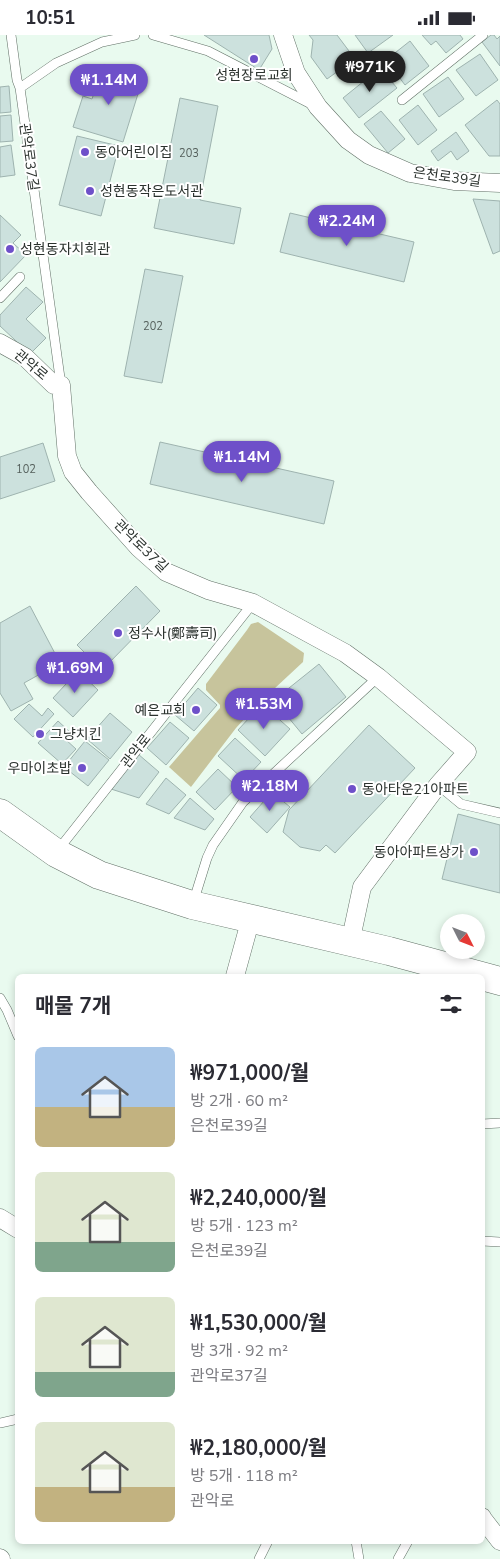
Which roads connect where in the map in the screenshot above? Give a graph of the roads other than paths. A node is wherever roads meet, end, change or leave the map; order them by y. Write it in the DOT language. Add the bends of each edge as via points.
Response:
graph roads {
  1 [pos="12,35"];
  2 [pos="136,35"];
  3 [pos="153,35"];
  4 [pos="283,35"];
  5 [pos="483,35"];
  6 [pos="20,88"];
  7 [pos="402,100"];
  8 [pos="318,107"];
  9 [pos="500,183"];
  10 [pos="20,277"];
  11 [pos="0,298"];
  12 [pos="0,343"];
  13 [pos="61,385"];
  14 [pos="253,603"];
  15 [pos="378,677"];
  16 [pos="438,785"];
  17 [pos="0,813"];
  18 [pos="500,813"];
  19 [pos="56,853"];
  20 [pos="192,905"];
  21 [pos="250,918"];
  22 [pos="350,943"];
  23 [pos="236,974"];
  24 [pos="472,974"];
  25 [pos="485,977"];
  26 [pos="500,981"];
  27 [pos="0,998"];
  28 [pos="15,1029"];
  29 [pos="500,1123"];
  30 [pos="485,1124"];
  31 [pos="0,1218"];
  32 [pos="15,1227"];
  33 [pos="485,1241"];
  34 [pos="500,1242"];
  35 [pos="15,1420"];
  36 [pos="0,1423"];
  37 [pos="485,1521"];
  38 [pos="498,1536"];
  39 [pos="266,1544"];
  40 [pos="356,1544"];
  41 [pos="406,1544"];
  42 [pos="259,1559"];
  43 [pos="358,1559"];
  44 [pos="398,1559"];
  1 -- 6 [label="lane, 관악로37길" via="16,81"];
  2 -- 6 [label="lane" via="102,42 56,63"];
  3 -- 8 [label="lane" via="208,51"];
  4 -- 8 [label="street, 은천로39길" via="296,73"];
  5 -- 7 [label="lane"];
  6 -- 13 [label="lane, 관악로37길"];
  8 -- 9 [label="street, 은천로39길" via="348,140 369,155 410,173 454,181"];
  10 -- 11 [label="lane"];
  12 -- 13 [label="street, 관악로" via="25,357 54,385"];
  13 -- 14 [label="street, 관악로37길" via="67,455 73,472 88,492 166,573"];
  14 -- 15 [label="street, 관악로37길" via="345,653"];
  14 -- 19 [label="lane, 관악로"];
  15 -- 16 [label="street, 관악로37길" via="467,752"];
  15 -- 20 [label="lane" via="243,802 213,845"];
  16 -- 18 [label="lane" via="461,804"];
  16 -- 22 [label="street, 관악로37길" via="362,887"];
  17 -- 19 [label="main road"];
  19 -- 20 [label="main road" via="99,875"];
  20 -- 21 [label="main road"];
  21 -- 22 [label="main road"];
  21 -- 23 [label="street"];
  22 -- 24 [label="main road"];
  25 -- 26 [label="main road"];
  27 -- 28 [label="lane"];
  29 -- 30 [label="lane"];
  31 -- 32 [label="street"];
  33 -- 34 [label="lane"];
  35 -- 36 [label="lane"];
  37 -- 38 [label="street"];
  39 -- 42 [label="lane"];
  40 -- 43 [label="lane"];
  41 -- 44 [label="lane"];
}
